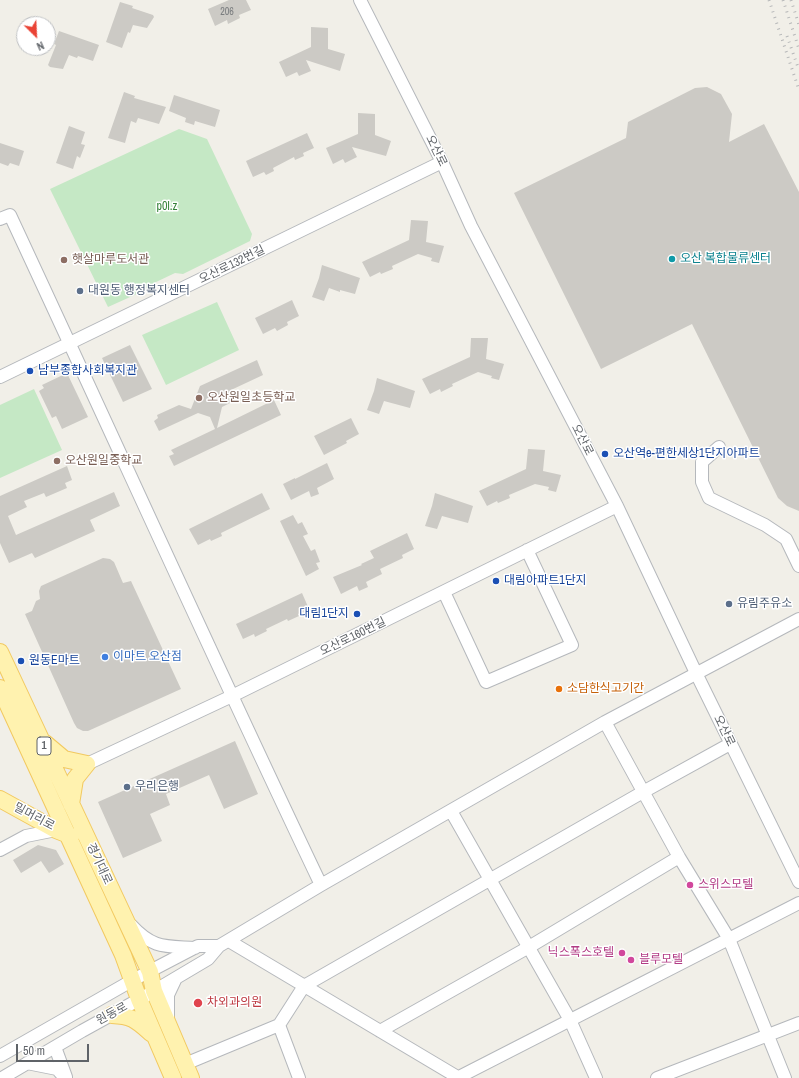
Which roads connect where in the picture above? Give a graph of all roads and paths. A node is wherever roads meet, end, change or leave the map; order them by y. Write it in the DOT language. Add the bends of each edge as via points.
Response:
graph roads {
  1 [pos="360,0"];
  2 [pos="442,162"];
  3 [pos="0,219"];
  4 [pos="70,343"];
  5 [pos="0,377"];
  6 [pos="719,447"];
  7 [pos="617,506"];
  8 [pos="527,550"];
  9 [pos="799,566"];
  10 [pos="444,592"];
  11 [pos="799,619"];
  12 [pos="0,652"];
  13 [pos="696,673"];
  14 [pos="0,688"];
  15 [pos="232,696"];
  16 [pos="605,722"];
  17 [pos="41,740"];
  18 [pos="730,744"];
  19 [pos="87,764"];
  20 [pos="643,792"];
  21 [pos="0,799"];
  22 [pos="71,804"];
  23 [pos="451,811"];
  24 [pos="62,832"];
  25 [pos="88,841"];
  26 [pos="0,850"];
  27 [pos="679,858"];
  28 [pos="490,880"];
  29 [pos="799,882"];
  30 [pos="322,885"];
  31 [pos="799,903"];
  32 [pos="124,918"];
  33 [pos="729,939"];
  34 [pos="224,943"];
  35 [pos="529,947"];
  36 [pos="195,948"];
  37 [pos="122,954"];
  38 [pos="150,972"];
  39 [pos="177,978"];
  40 [pos="133,980"];
  41 [pos="304,986"];
  42 [pos="115,990"];
  43 [pos="154,991"];
  44 [pos="139,999"];
  45 [pos="112,1015"];
  46 [pos="570,1020"];
  47 [pos="799,1023"];
  48 [pos="169,1025"];
  49 [pos="279,1025"];
  50 [pos="380,1031"];
  51 [pos="767,1036"];
  52 [pos="155,1037"];
  53 [pos="55,1046"];
  54 [pos="0,1056"];
  55 [pos="27,1064"];
  56 [pos="188,1071"];
  57 [pos="2,1078"];
  58 [pos="66,1078"];
  59 [pos="172,1078"];
  60 [pos="300,1078"];
  61 [pos="458,1078"];
  62 [pos="596,1078"];
  63 [pos="657,1078"];
  64 [pos="785,1078"];
  1 -- 2 [label="street, 오산로"];
  2 -- 4 [label="street, 오산로132번길"];
  2 -- 7 [label="street, 오산로" via="471,226"];
  3 -- 4 [label="street" via="10,215"];
  4 -- 5 [label="street, 오산로132번길"];
  4 -- 15 [label="street"];
  6 -- 9 [label="street" via="702,462 702,482 709,498 765,525 786,539"];
  7 -- 8 [label="street, 오산로160번길"];
  7 -- 13 [label="street, 오산로"];
  8 -- 10 [label="street, 오산로160번길"];
  8 -- 10 [label="street" via="572,645 486,682"];
  10 -- 15 [label="street, 오산로160번길"];
  11 -- 13 [label="street, 원동로"];
  12 -- 17 [label="main road, 경기대로 / 1"];
  13 -- 16 [label="street, 원동로"];
  13 -- 18 [label="street, 오산로"];
  14 -- 24 [label="main road, 경기대로 / 1"];
  15 -- 19 [label="street, 오산로160번길"];
  15 -- 30 [label="street"];
  16 -- 20 [label="street"];
  16 -- 23 [label="street, 원동로"];
  17 -- 19 [label="main road" via="64,759"];
  17 -- 22 [label="main road, 경기대로 / 1"];
  18 -- 20 [label="street"];
  18 -- 29 [label="street, 오산로"];
  19 -- 22 [label="main road" via="75,779"];
  20 -- 27 [label="street"];
  20 -- 28 [label="street"];
  21 -- 24 [label="main road, 밀머리로"];
  22 -- 25 [label="main road, 경기대로 / 1"];
  23 -- 28 [label="street"];
  23 -- 30 [label="street, 원동로"];
  24 -- 25 [label="main road, 밀머리로"];
  24 -- 26 [label="street" via="26,836"];
  24 -- 37 [label="main road, 경기대로 / 1"];
  25 -- 32 [label="main road, 경기대로 / 1"];
  27 -- 33 [label="street"];
  27 -- 35 [label="street"];
  28 -- 35 [label="street"];
  28 -- 41 [label="street"];
  30 -- 34 [label="street, 원동로"];
  31 -- 33 [label="street"];
  32 -- 36 [label="street" via="151,942 161,946"];
  32 -- 38 [label="main road, 경기대로 / 1"];
  33 -- 46 [label="street"];
  33 -- 51 [label="street"];
  34 -- 36 [label="street"];
  34 -- 39 [label="street, 원동로" via="208,959"];
  34 -- 41 [label="street"];
  35 -- 46 [label="street"];
  35 -- 50 [label="street"];
  36 -- 38 [label="street"];
  37 -- 40 [label="main road, 경기대로 / 1"];
  37 -- 42 [label="street" via="124,976"];
  38 -- 40 [label="street"];
  38 -- 43 [label="main road, 경기대로 / 1"];
  39 -- 43 [label="street, 원동로"];
  39 -- 48 [label="street" via="168,994"];
  40 -- 42 [label="street"];
  40 -- 44 [label="main road, 경기대로 / 1"];
  41 -- 49 [label="street"];
  41 -- 50 [label="street"];
  42 -- 54 [label="street"];
  43 -- 44 [label="street, 원동로"];
  43 -- 48 [label="main road, 경기대로 / 1"];
  44 -- 45 [label="street, 원동로"];
  44 -- 52 [label="main road, 경기대로 / 1"];
  45 -- 52 [label="main road" via="131,1017"];
  45 -- 53 [label="street, 원동로"];
  46 -- 61 [label="street"];
  46 -- 62 [label="street"];
  47 -- 51 [label="street"];
  48 -- 56 [label="main road, 경기대로 / 1"];
  49 -- 56 [label="street"];
  49 -- 60 [label="street"];
  50 -- 61 [label="street"];
  51 -- 63 [label="street"];
  51 -- 64 [label="street"];
  52 -- 59 [label="main road, 경기대로 / 1"];
  53 -- 55 [label="street, 원동로"];
  53 -- 58 [label="street"];
  55 -- 57 [label="street, 원동로"];
  55 -- 58 [label="street" via="57,1069"];
}
